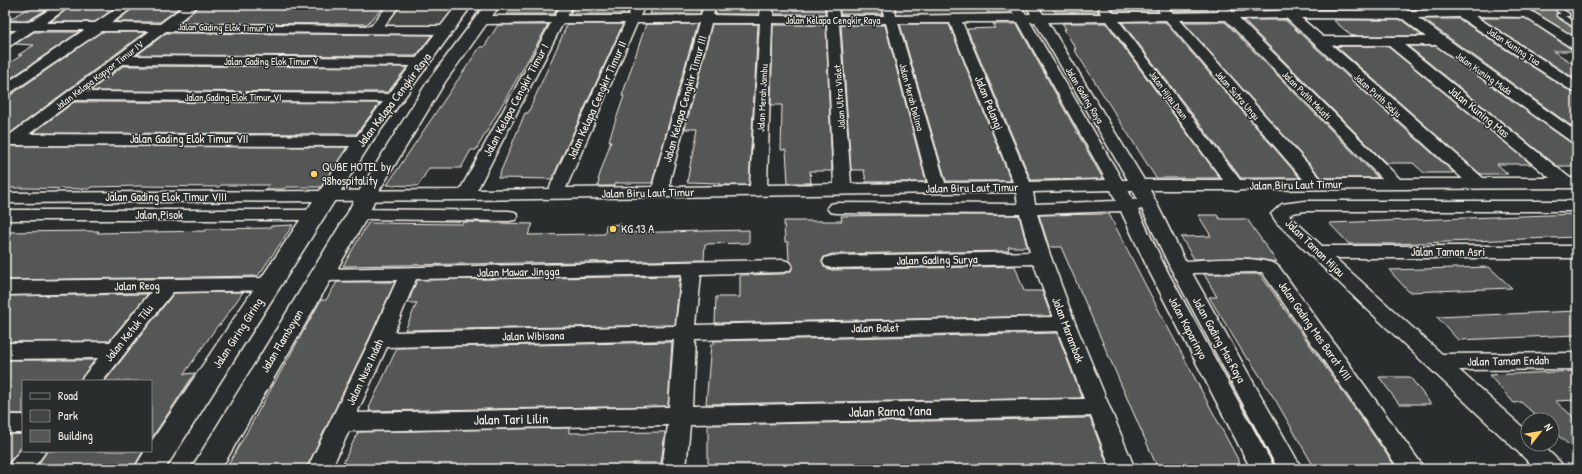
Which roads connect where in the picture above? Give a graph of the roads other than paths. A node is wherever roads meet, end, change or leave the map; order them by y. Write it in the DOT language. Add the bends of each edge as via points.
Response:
graph roads {
  1 [pos="65,5"];
  2 [pos="130,5"];
  3 [pos="193,5"];
  4 [pos="394,5"];
  5 [pos="465,5"];
  6 [pos="567,5"];
  7 [pos="639,5"];
  8 [pos="767,5"];
  9 [pos="832,5"];
  10 [pos="888,5"];
  11 [pos="1101,5"];
  12 [pos="1159,5"];
  13 [pos="1218,5"];
  14 [pos="1338,5"];
  15 [pos="1393,5"];
  16 [pos="1450,5"];
  17 [pos="1552,5"];
  18 [pos="1284,9"];
  19 [pos="1522,10"];
  20 [pos="1017,11"];
  21 [pos="1035,11"];
  22 [pos="709,12"];
  23 [pos="487,14"];
  24 [pos="1350,14"];
  25 [pos="1464,14"];
  26 [pos="1406,15"];
  27 [pos="1169,16"];
  28 [pos="1228,16"];
  29 [pos="1110,17"];
  30 [pos="954,18"];
  31 [pos="633,19"];
  32 [pos="891,19"];
  33 [pos="559,20"];
  34 [pos="766,20"];
  35 [pos="834,20"];
  36 [pos="1577,24"];
  37 [pos="5,26"];
  38 [pos="32,26"];
  39 [pos="99,27"];
  40 [pos="164,27"];
  41 [pos="375,29"];
  42 [pos="448,30"];
  43 [pos="1318,41"];
  44 [pos="1439,41"];
  45 [pos="1391,42"];
  46 [pos="5,43"];
  47 [pos="1577,45"];
  48 [pos="120,60"];
  49 [pos="422,62"];
  50 [pos="1577,88"];
  51 [pos="5,90"];
  52 [pos="71,96"];
  53 [pos="395,98"];
  54 [pos="1577,139"];
  55 [pos="363,141"];
  56 [pos="10,142"];
  57 [pos="1478,183"];
  58 [pos="1572,183"];
  59 [pos="1396,184"];
  60 [pos="1316,185"];
  61 [pos="1236,186"];
  62 [pos="938,188"];
  63 [pos="843,189"];
  64 [pos="760,191"];
  65 [pos="1120,191"];
  66 [pos="661,192"];
  67 [pos="1143,193"];
  68 [pos="555,194"];
  69 [pos="466,195"];
  70 [pos="5,198"];
  71 [pos="1026,198"];
  72 [pos="362,205"];
  73 [pos="1577,206"];
  74 [pos="318,208"];
  75 [pos="836,208"];
  76 [pos="5,215"];
  77 [pos="509,216"];
  78 [pos="1318,252"];
  79 [pos="1577,252"];
  80 [pos="1042,258"];
  81 [pos="832,262"];
  82 [pos="783,266"];
  83 [pos="1179,267"];
  84 [pos="327,274"];
  85 [pos="409,274"];
  86 [pos="691,274"];
  87 [pos="270,284"];
  88 [pos="167,286"];
  89 [pos="5,288"];
  90 [pos="1064,324"];
  91 [pos="685,332"];
  92 [pos="380,340"];
  93 [pos="116,350"];
  94 [pos="5,351"];
  95 [pos="1577,361"];
  96 [pos="1439,362"];
  97 [pos="92,380"];
  98 [pos="1099,407"];
  99 [pos="680,416"];
  100 [pos="341,422"];
  101 [pos="5,424"];
  102 [pos="22,424"];
  103 [pos="33,452"];
  104 [pos="19,469"];
  105 [pos="149,469"];
  106 [pos="206,469"];
  107 [pos="319,469"];
  108 [pos="674,469"];
  109 [pos="1124,469"];
  110 [pos="1263,469"];
  111 [pos="1290,469"];
  112 [pos="1412,469"];
  113 [pos="1552,469"];
  1 -- 38 [label="street"];
  2 -- 39 [label="street"];
  3 -- 40 [label="street, Jalan Kelapa Kopyor Timur IV"];
  4 -- 41 [label="street"];
  5 -- 42 [label="street, Jalan Kelapa Cengkir Raya"];
  6 -- 33 [label="street, Jalan Kelapa Cengkir Timur I"];
  7 -- 31 [label="street, Jalan Kelapa Cengkir Timur II"];
  8 -- 34 [label="street, Jalan Merah Jambu"];
  9 -- 35 [label="street, Jalan Ultra Violet"];
  10 -- 32 [label="street, Jalan Merah Delima"];
  11 -- 29 [label="street, Jalan Hijau Daun"];
  12 -- 27 [label="street, Jalan Sutra Ungu"];
  13 -- 28 [label="street, Jalan Putih Melati"];
  14 -- 24 [label="street"];
  15 -- 26 [label="street, Jalan Kuning Muda"];
  16 -- 25 [label="street, Jalan Kuning Tua"];
  17 -- 36 [label="lane" via="1570,15 1559,15"];
  18 -- 24 [label="street, Jalan Kelapa Cengkir Raya"];
  18 -- 28 [label="street, Jalan Kelapa Cengkir Raya"];
  18 -- 43 [label="street, Jalan Putih Salju"];
  19 -- 25 [label="street, Jalan Kelapa Cengkir Raya"];
  19 -- 47 [label="street"];
  20 -- 21 [label="street, Jalan Kelapa Cengkir Raya"];
  20 -- 30 [label="street, Jalan Kelapa Cengkir Raya"];
  20 -- 65 [label="street, Jalan Gading Raya"];
  21 -- 29 [label="street, Jalan Kelapa Cengkir Raya"];
  21 -- 67 [label="street, Jalan Gading Raya"];
  22 -- 31 [label="street, Jalan Kelapa Cengkir Raya"];
  22 -- 34 [label="street, Jalan Kelapa Cengkir Raya"];
  22 -- 66 [label="street, Jalan Kelapa Cengkir Timur III" via="662,180"];
  23 -- 33 [label="street, Jalan Kelapa Cengkir Raya"];
  23 -- 72 [label="street, Jalan Kelapa Cengkir Raya" via="437,81"];
  24 -- 26 [label="street, Jalan Kelapa Cengkir Raya"];
  25 -- 26 [label="street, Jalan Kelapa Cengkir Raya"];
  25 -- 50 [label="street, Jalan Kuning Tua"];
  26 -- 44 [label="street, Jalan Kuning Muda"];
  27 -- 28 [label="street, Jalan Kelapa Cengkir Raya"];
  27 -- 29 [label="street, Jalan Kelapa Cengkir Raya"];
  27 -- 60 [label="street, Jalan Sutra Ungu"];
  28 -- 59 [label="street, Jalan Putih Melati"];
  29 -- 61 [label="street, Jalan Hijau Daun"];
  30 -- 32 [label="street, Jalan Kelapa Cengkir Raya"];
  30 -- 71 [label="street, Jalan Pelangi"];
  31 -- 33 [label="street, Jalan Kelapa Cengkir Raya"];
  31 -- 68 [label="street, Jalan Kelapa Cengkir Timur II"];
  32 -- 35 [label="street, Jalan Kelapa Cengkir Raya"];
  32 -- 62 [label="street, Jalan Merah Delima"];
  33 -- 69 [label="street, Jalan Kelapa Cengkir Timur I"];
  34 -- 35 [label="street, Jalan Kelapa Cengkir Raya"];
  34 -- 64 [label="street, Jalan Merah Jambu" via="758,178"];
  35 -- 63 [label="street, Jalan Ultra Violet"];
  37 -- 38 [label="street, Jalan Gading Elok Timur IV"];
  38 -- 39 [label="street, Jalan Gading Elok Timur IV"];
  38 -- 46 [label="street"];
  39 -- 40 [label="street, Jalan Gading Elok Timur IV"];
  39 -- 51 [label="street"];
  40 -- 41 [label="street, Jalan Gading Elok Timur IV"];
  40 -- 48 [label="street, Jalan Kelapa Kopyor Timur IV"];
  41 -- 42 [label="street, Jalan Gading Elok Timur IV"];
  42 -- 49 [label="street, Jalan Kelapa Cengkir Raya"];
  43 -- 45 [label="street"];
  43 -- 57 [label="street, Jalan Putih Salju"];
  44 -- 45 [label="street"];
  44 -- 54 [label="street, Jalan Kuning Muda"];
  45 -- 58 [label="street, Jalan Kuning Mas"];
  48 -- 49 [label="street, Jalan Gading Elok Timur V"];
  48 -- 52 [label="street, Jalan Kelapa Kopyor Timur IV"];
  49 -- 53 [label="street, Jalan Kelapa Cengkir Raya"];
  52 -- 53 [label="street, Jalan Gading Elok Timur VI"];
  52 -- 56 [label="street, Jalan Kelapa Kopyor Timur IV"];
  53 -- 55 [label="street, Jalan Kelapa Cengkir Raya"];
  55 -- 56 [label="street, Jalan Gading Elok Timur VII"];
  55 -- 74 [label="street, Jalan Kelapa Cengkir Raya"];
  57 -- 58 [label="street, Jalan Biru Laut Timur"];
  57 -- 59 [label="street, Jalan Biru Laut Timur"];
  59 -- 60 [label="street, Jalan Biru Laut Timur"];
  60 -- 61 [label="street, Jalan Biru Laut Timur"];
  61 -- 67 [label="street, Jalan Biru Laut Timur"];
  62 -- 63 [label="street, Jalan Biru Laut Timur"];
  62 -- 71 [label="street, Jalan Biru Laut Timur"];
  63 -- 64 [label="street, Jalan Biru Laut Timur"];
  64 -- 66 [label="street, Jalan Biru Laut Timur"];
  65 -- 67 [label="street, Jalan Biru Laut Timur"];
  65 -- 67 [label="street, Jalan Biru Laut Timur"];
  65 -- 71 [label="street, Jalan Biru Laut Timur"];
  65 -- 110 [label="street, Jalan Kaparinyo" via="1156,267"];
  66 -- 68 [label="street, Jalan Biru Laut Timur"];
  67 -- 83 [label="street, Jalan Gading Mas Raya"];
  68 -- 69 [label="street, Jalan Biru Laut Timur"];
  69 -- 72 [label="street, Jalan Biru Laut Timur"];
  70 -- 74 [label="street, Jalan Gading Elok Timur VIII"];
  71 -- 75 [label="street, Jalan Biru Laut Timur"];
  71 -- 80 [label="street, Jalan Marambak"];
  72 -- 74 [label="street"];
  72 -- 77 [label="street"];
  72 -- 84 [label="street, Jalan Flamboyan"];
  73 -- 78 [label="street, Jalan Taman Hijau" via="1304,206 1288,208 1280,214"];
  74 -- 76 [label="street, Jalan Pisok"];
  74 -- 87 [label="street, Jalan Giring Giring"];
  78 -- 79 [label="street, Jalan Taman Asri"];
  78 -- 96 [label="street, Jalan Taman Hijau"];
  80 -- 81 [label="street, Jalan Gading Surya"];
  80 -- 90 [label="street, Jalan Marambak"];
  82 -- 86 [label="street, Jalan Mawar Jingga"];
  83 -- 111 [label="street, Jalan Gading Mas Raya"];
  83 -- 112 [label="street, Jalan Gading Mas Barat VIII" via="1262,265 1272,271"];
  84 -- 85 [label="street, Jalan Mawar Jingga"];
  84 -- 106 [label="street, Jalan Flamboyan"];
  85 -- 86 [label="street, Jalan Mawar Jingga"];
  85 -- 92 [label="street, Jalan Nusa Indah"];
  86 -- 91 [label="street"];
  87 -- 88 [label="street, Jalan Reog"];
  87 -- 105 [label="street, Jalan Giring Giring"];
  88 -- 89 [label="street, Jalan Reog"];
  88 -- 93 [label="street, Jalan Ketuk Tilu"];
  90 -- 91 [label="street, Jalan Balet"];
  90 -- 98 [label="street, Jalan Marambak"];
  91 -- 92 [label="street, Jalan Wibisana"];
  91 -- 99 [label="street"];
  92 -- 100 [label="street, Jalan Nusa Indah"];
  93 -- 94 [label="street"];
  93 -- 97 [label="street, Jalan Ketuk Tilu"];
  95 -- 96 [label="street, Jalan Taman Endah"];
  96 -- 113 [label="street, Jalan Taman Hijau"];
  98 -- 99 [label="street, Jalan Rama Yana"];
  98 -- 109 [label="street, Jalan Marambak"];
  99 -- 100 [label="street, Jalan Tari Lilin"];
  99 -- 108 [label="street"];
  100 -- 107 [label="street, Jalan Nusa Indah"];
  101 -- 102 [label="street"];
  103 -- 104 [label="street"];
}
